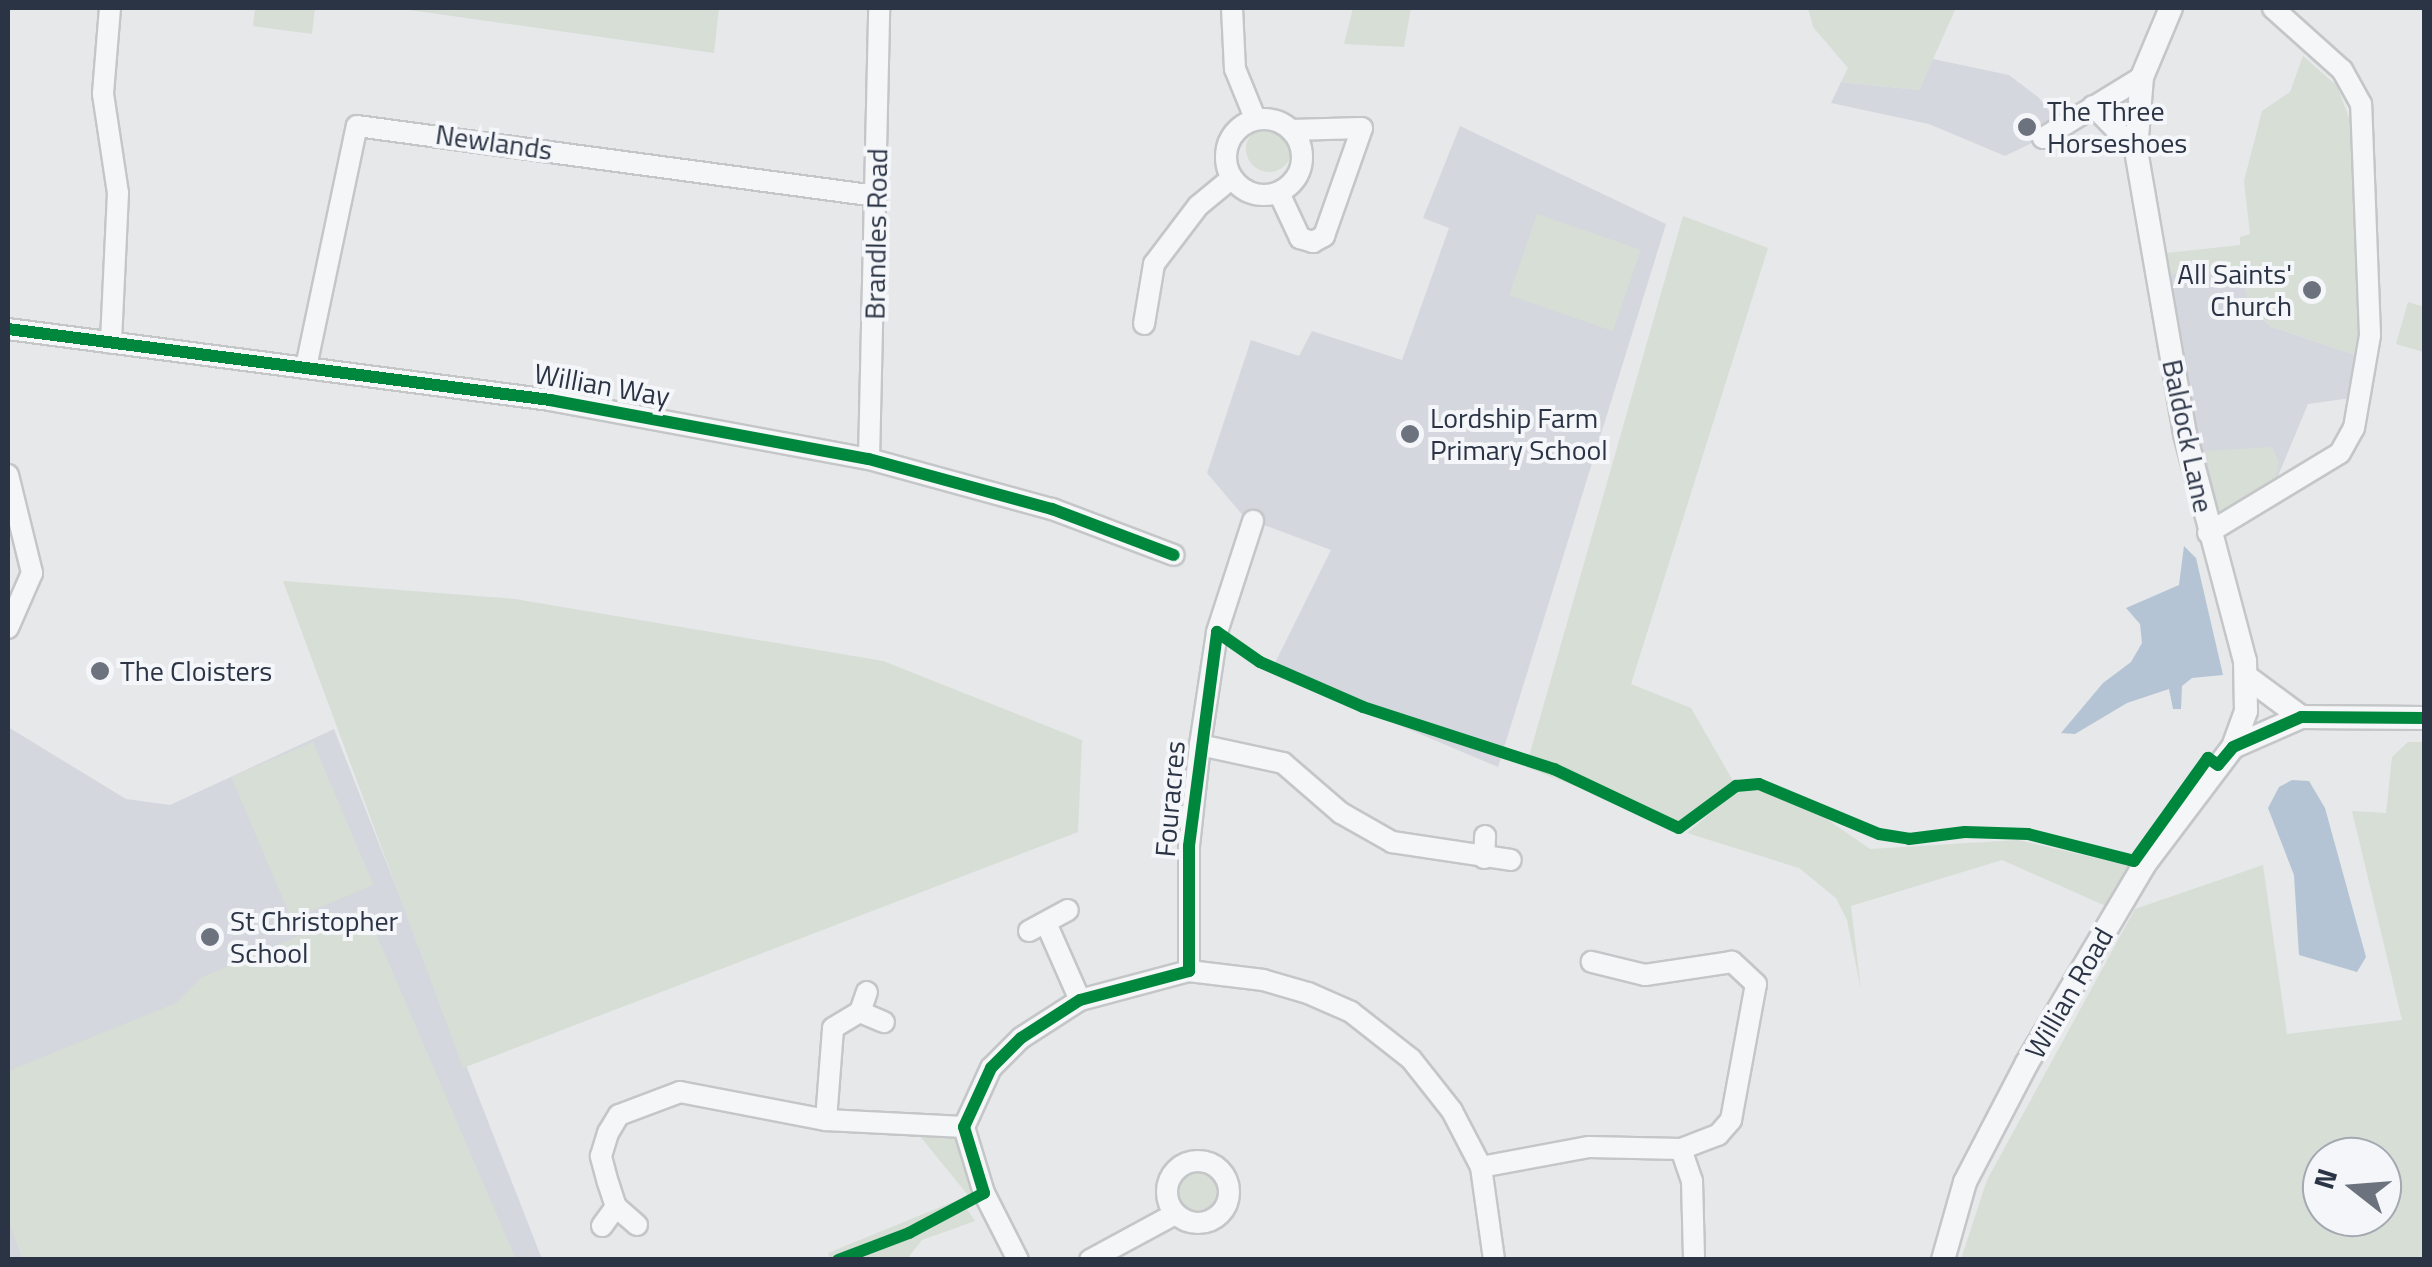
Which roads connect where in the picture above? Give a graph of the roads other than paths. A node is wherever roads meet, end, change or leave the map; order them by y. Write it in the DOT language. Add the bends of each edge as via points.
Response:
graph roads {
  1 [pos="110,8"];
  2 [pos="878,8"];
  3 [pos="1232,8"];
  4 [pos="2172,8"];
  5 [pos="2273,8"];
  6 [pos="2142,77"];
  7 [pos="2093,106"];
  8 [pos="1255,118"];
  9 [pos="1291,130"];
  10 [pos="2043,138"];
  11 [pos="2136,150"];
  12 [pos="1232,178"];
  13 [pos="1279,193"];
  14 [pos="876,196"];
  15 [pos="1144,324"];
  16 [pos="8,329"];
  17 [pos="111,343"];
  18 [pos="306,368"];
  19 [pos="869,459"];
  20 [pos="8,476"];
  21 [pos="1252,521"];
  22 [pos="2208,533"];
  23 [pos="1174,555"];
  24 [pos="8,628"];
  25 [pos="2247,677"];
  26 [pos="2301,717"];
  27 [pos="2424,718"];
  28 [pos="1200,746"];
  29 [pos="2234,746"];
  30 [pos="1486,836"];
  31 [pos="1484,858"];
  32 [pos="1511,860"];
  33 [pos="1068,910"];
  34 [pos="1606,956"];
  35 [pos="1189,971"];
  36 [pos="1080,1000"];
  37 [pos="884,1022"];
  38 [pos="826,1120"];
  39 [pos="964,1128"];
  40 [pos="1681,1149"];
  41 [pos="1480,1168"];
  42 [pos="616,1207"];
  43 [pos="1175,1214"];
  44 [pos="637,1225"];
  45 [pos="602,1226"];
  46 [pos="1018,1260"];
  47 [pos="1090,1260"];
  48 [pos="1494,1260"];
  49 [pos="1694,1260"];
  50 [pos="1943,1260"];
  1 -- 17 [label="street" via="103,94 118,194"];
  2 -- 14 [label="street, Brandles Road"];
  3 -- 8 [label="street" via="1236,70"];
  4 -- 6 [label="street, Baldock Lane"];
  5 -- 22 [label="street" via="2342,70 2361,104 2372,250 2368,353 2354,428 2340,453"];
  6 -- 7 [label="street"];
  6 -- 11 [label="street, Baldock Lane"];
  7 -- 10 [label="street"];
  7 -- 11 [label="street"];
  8 -- 9 [label="street"];
  8 -- 12 [label="street" via="1230,140"];
  9 -- 13 [label="street" via="1299,140 1300,171"];
  9 -- 13 [label="street" via="1362,128 1324,236 1300,238"];
  11 -- 22 [label="street, Baldock Lane" via="2178,402"];
  12 -- 13 [label="street" via="1252,193"];
  12 -- 15 [label="street" via="1198,206 1154,264"];
  14 -- 18 [label="street, Newlands" via="356,126"];
  14 -- 19 [label="street, Brandles Road"];
  16 -- 17 [label="street, Willian Way"];
  17 -- 18 [label="street, Willian Way"];
  18 -- 19 [label="street, Willian Way" via="550,400"];
  19 -- 23 [label="street, Willian Way" via="1052,509"];
  20 -- 24 [label="street" via="32,573"];
  21 -- 28 [label="street, Fouracres" via="1217,632"];
  22 -- 25 [label="street, Baldock Lane"];
  25 -- 26 [label="street"];
  25 -- 29 [label="street, Baldock Lane" via="2246,711"];
  26 -- 27 [label="street"];
  26 -- 29 [label="street"];
  28 -- 31 [label="street, Fouracres" via="1283,763 1340,812 1392,842"];
  28 -- 35 [label="street, Fouracres" via="1188,846"];
  29 -- 50 [label="street, Willian Road" via="2144,865 2027,1063 1966,1182"];
  30 -- 31 [label="street"];
  31 -- 32 [label="street, Fouracres"];
  33 -- 36 [label="street" via="1038,927"];
  34 -- 40 [label="street" via="1645,975 1732,962 1756,984 1731,1120 1718,1135"];
  35 -- 36 [label="street"];
  35 -- 41 [label="street" via="1263,980 1351,1012 1411,1059 1452,1110"];
  36 -- 39 [label="street" via="1022,1038 992,1068"];
  37 -- 38 [label="street" via="863,1002 839,1021 829,1040 834,1074"];
  38 -- 39 [label="street"];
  38 -- 42 [label="street" via="704,1092 645,1102 619,1115 608,1133 602,1156"];
  39 -- 46 [label="street" via="984,1192"];
  40 -- 41 [label="street" via="1589,1146"];
  40 -- 49 [label="street" via="1692,1182"];
  41 -- 48 [label="street"];
  42 -- 44 [label="street"];
  42 -- 45 [label="street"];
  43 -- 47 [label="street"];
}
